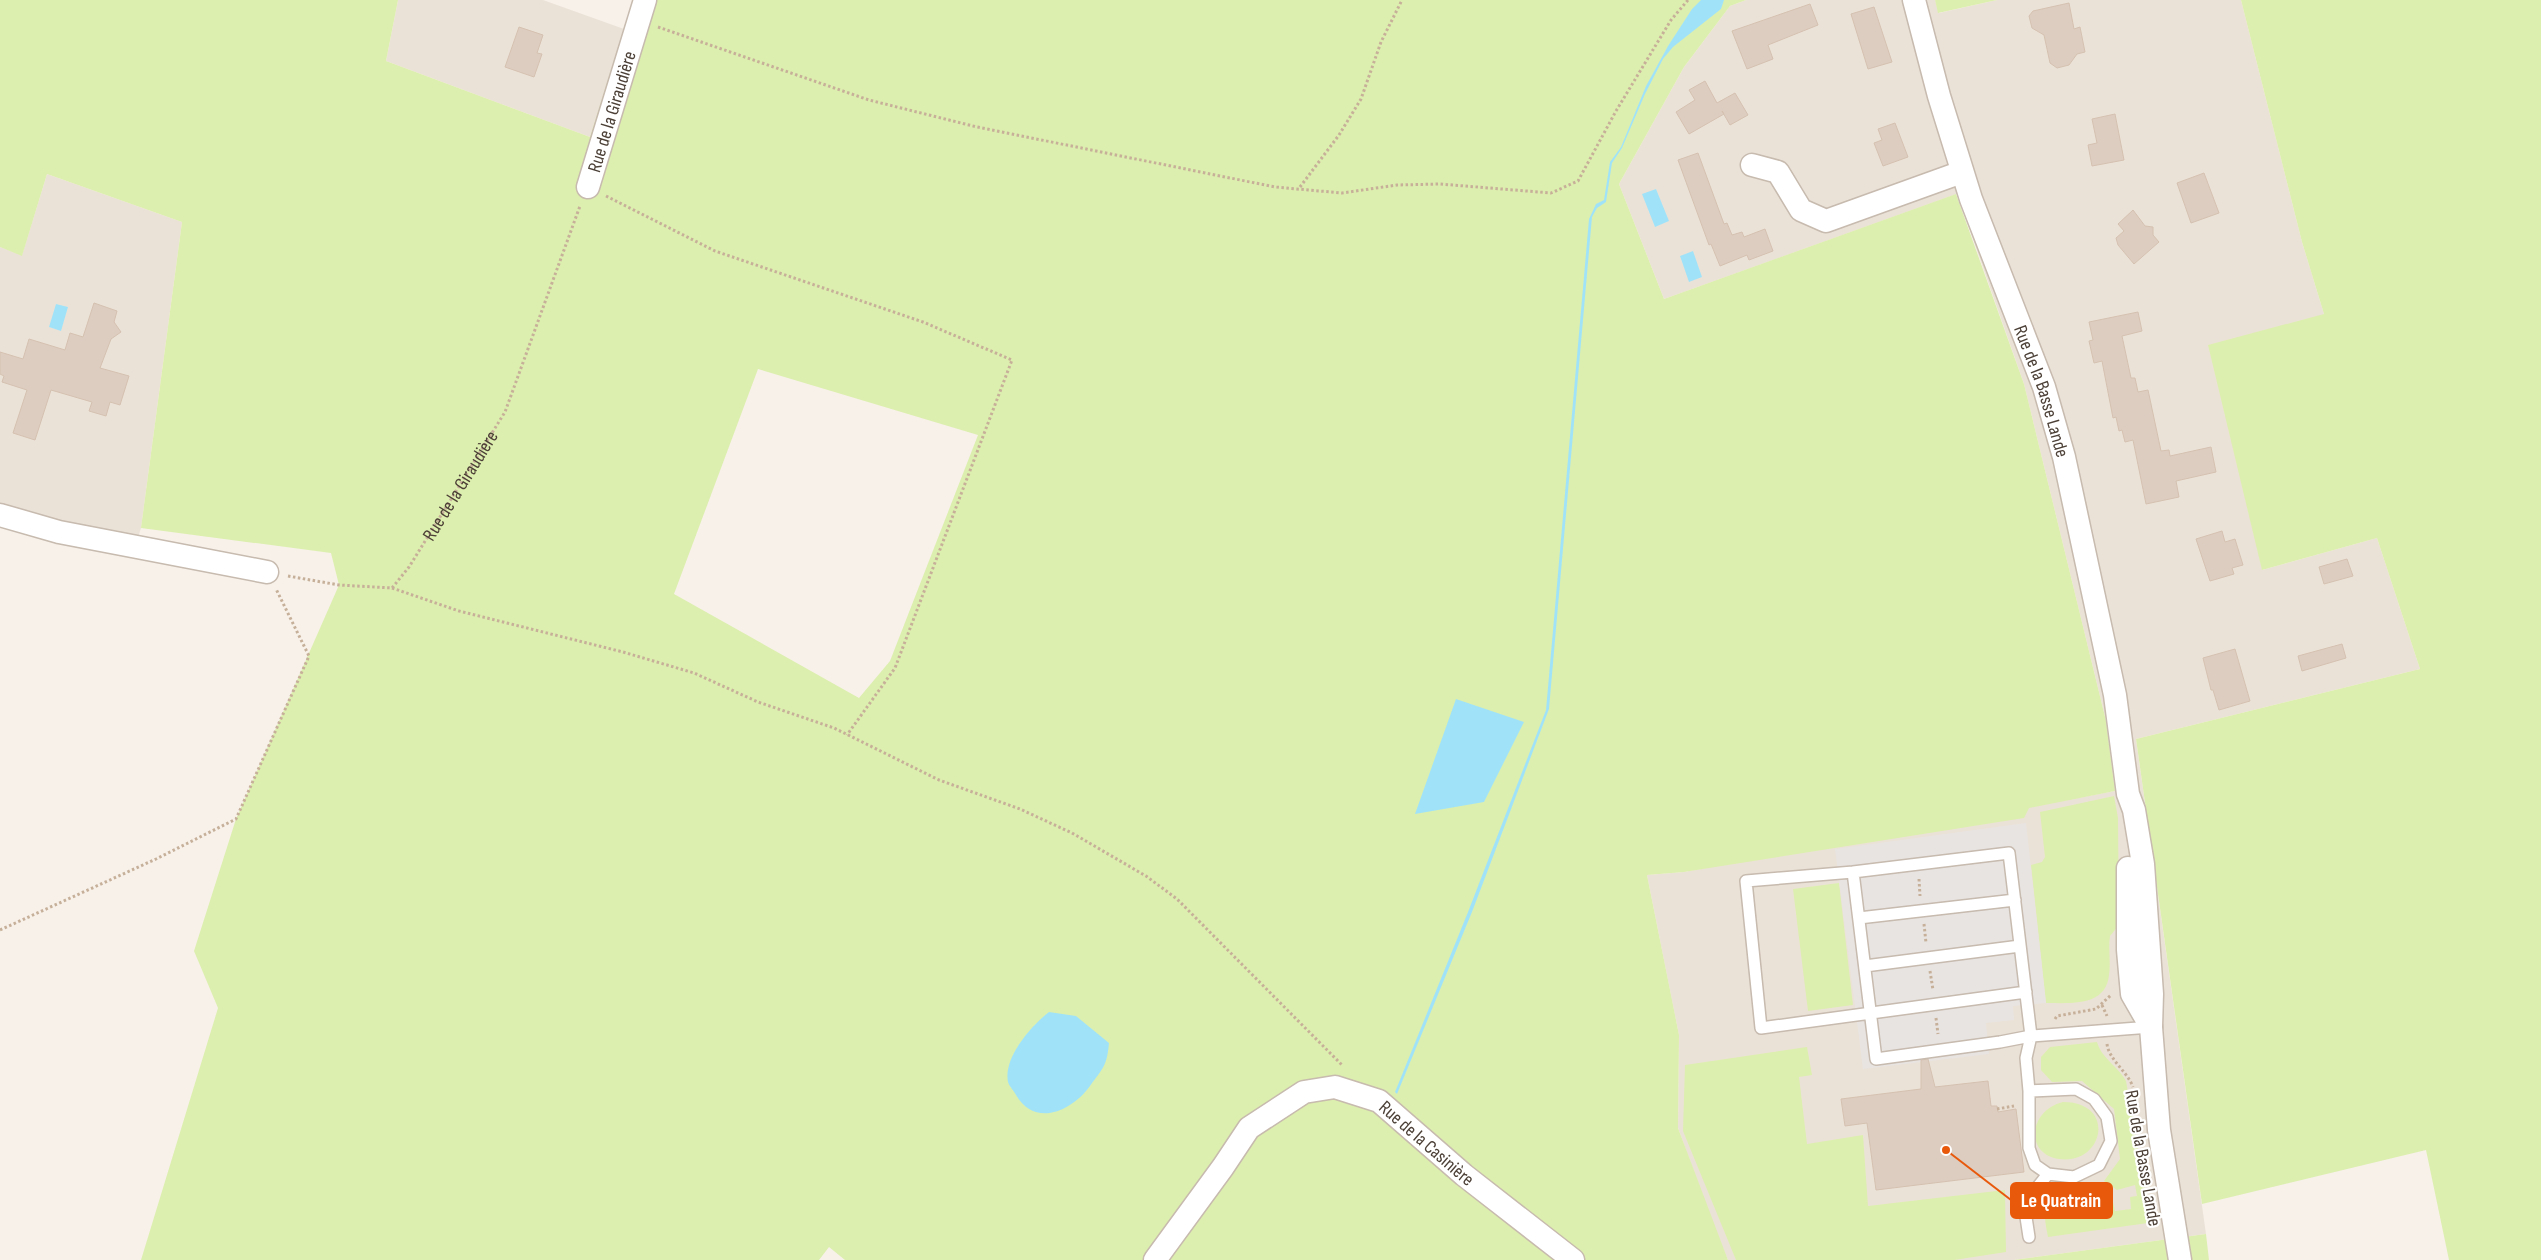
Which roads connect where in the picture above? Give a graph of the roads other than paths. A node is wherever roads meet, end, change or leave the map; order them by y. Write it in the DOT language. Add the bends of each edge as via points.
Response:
graph roads {
  1 [pos="645,0"];
  2 [pos="1914,0"];
  3 [pos="1752,166"];
  4 [pos="1962,172"];
  5 [pos="588,187"];
  6 [pos="0,515"];
  7 [pos="270,577"];
  8 [pos="1853,872"];
  9 [pos="2014,900"];
  10 [pos="1858,918"];
  11 [pos="2020,946"];
  12 [pos="1865,966"];
  13 [pos="2026,992"];
  14 [pos="1870,1012"];
  15 [pos="2151,1028"];
  16 [pos="2031,1036"];
  17 [pos="2029,1091"];
  18 [pos="2048,1174"];
  19 [pos="2029,1237"];
  20 [pos="2180,1259"];
  21 [pos="1155,1260"];
  22 [pos="1573,1260"];
  1 -- 5 [label="street, Rue de la Giraudière"];
  2 -- 4 [label="street, Rue de la Basse Lande"];
  3 -- 4 [label="street" via="1778,172 1801,210 1826,221"];
  4 -- 15 [label="street, Rue de la Basse Lande" via="1983,236 2044,386 2064,457 2115,695 2128,794 2125,811 2132,994"];
  6 -- 7 [label="street" via="59,532"];
  8 -- 9 [label="lane" via="2009,853"];
  8 -- 10 [label="lane"];
  8 -- 14 [label="lane" via="1746,881 1761,1028"];
  9 -- 10 [label="lane"];
  9 -- 11 [label="lane"];
  10 -- 12 [label="lane"];
  11 -- 12 [label="lane"];
  11 -- 13 [label="lane"];
  12 -- 14 [label="lane"];
  13 -- 14 [label="lane"];
  13 -- 16 [label="lane"];
  14 -- 16 [label="lane" via="1876,1058"];
  15 -- 16 [label="lane"];
  15 -- 20 [label="street, Rue de la Basse Lande" via="2159,1130"];
  16 -- 17 [label="lane" via="2026,1058"];
  17 -- 18 [label="lane" via="2029,1148 2035,1165"];
  17 -- 18 [label="lane" via="2076,1089 2094,1099 2107,1117 2111,1141 2098,1165 2074,1177"];
  18 -- 19 [label="lane" via="2024,1204"];
  21 -- 22 [label="street, Rue de la Casinière" via="1249,1128 1304,1092 1335,1087 1379,1102 1464,1175"];
}
